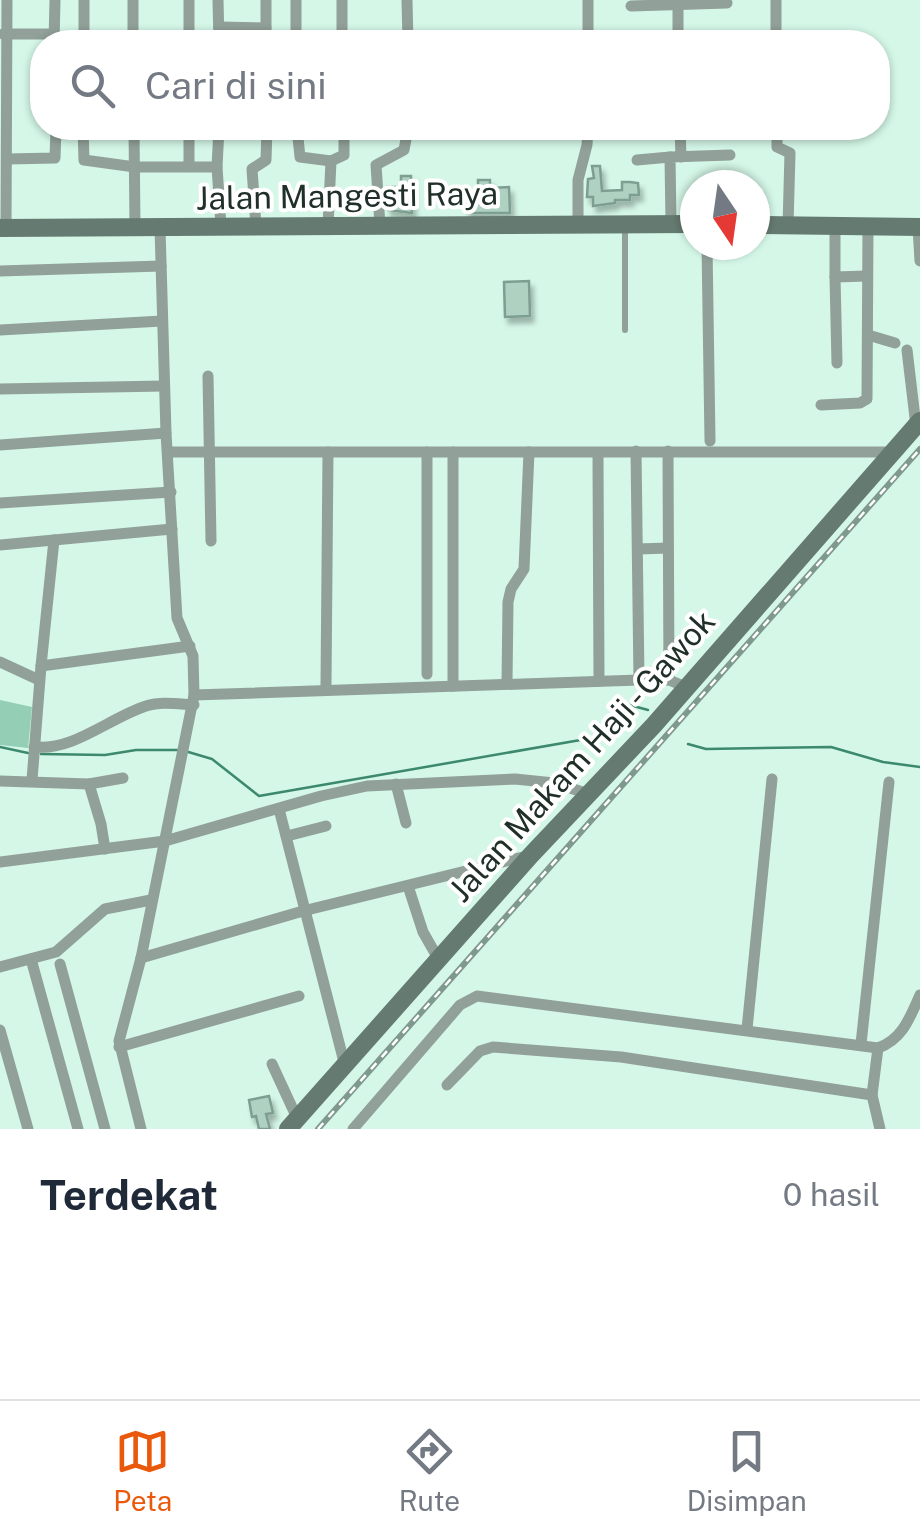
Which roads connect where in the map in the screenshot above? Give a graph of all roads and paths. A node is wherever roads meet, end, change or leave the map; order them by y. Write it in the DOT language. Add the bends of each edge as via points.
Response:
graph roads {
  1 [pos="8,0"];
  2 [pos="55,0"];
  3 [pos="84,0"];
  4 [pos="133,0"];
  5 [pos="190,0"];
  6 [pos="218,0"];
  7 [pos="266,0"];
  8 [pos="296,0"];
  9 [pos="342,0"];
  10 [pos="408,0"];
  11 [pos="588,0"];
  12 [pos="776,0"];
  13 [pos="678,2"];
  14 [pos="727,3"];
  15 [pos="631,6"];
  16 [pos="218,28"];
  17 [pos="266,28"];
  18 [pos="54,30"];
  19 [pos="84,30"];
  20 [pos="133,30"];
  21 [pos="189,30"];
  22 [pos="296,30"];
  23 [pos="342,30"];
  24 [pos="408,30"];
  25 [pos="588,30"];
  26 [pos="678,30"];
  27 [pos="776,30"];
  28 [pos="4,34"];
  29 [pos="30,36"];
  30 [pos="56,140"];
  31 [pos="83,140"];
  32 [pos="134,140"];
  33 [pos="189,140"];
  34 [pos="218,140"];
  35 [pos="267,140"];
  36 [pos="298,140"];
  37 [pos="344,140"];
  38 [pos="406,140"];
  39 [pos="587,140"];
  40 [pos="678,140"];
  41 [pos="777,140"];
  42 [pos="730,155"];
  43 [pos="675,157"];
  44 [pos="7,159"];
  45 [pos="637,160"];
  46 [pos="331,162"];
  47 [pos="190,166"];
  48 [pos="217,166"];
  49 [pos="135,167"];
  50 [pos="578,224"];
  51 [pos="626,224"];
  52 [pos="671,224"];
  53 [pos="680,224"];
  54 [pos="380,225"];
  55 [pos="770,225"];
  56 [pos="221,226"];
  57 [pos="256,226"];
  58 [pos="328,226"];
  59 [pos="788,226"];
  60 [pos="835,226"];
  61 [pos="868,226"];
  62 [pos="135,227"];
  63 [pos="919,227"];
  64 [pos="3,228"];
  65 [pos="160,228"];
  66 [pos="707,260"];
  67 [pos="920,261"];
  68 [pos="161,266"];
  69 [pos="0,271"];
  70 [pos="866,276"];
  71 [pos="835,277"];
  72 [pos="162,321"];
  73 [pos="0,330"];
  74 [pos="625,330"];
  75 [pos="868,335"];
  76 [pos="894,343"];
  77 [pos="907,350"];
  78 [pos="837,363"];
  79 [pos="208,376"];
  80 [pos="164,386"];
  81 [pos="0,388"];
  82 [pos="821,405"];
  83 [pos="918,424"];
  84 [pos="166,433"];
  85 [pos="710,441"];
  86 [pos="0,445"];
  87 [pos="636,451"];
  88 [pos="168,452"];
  89 [pos="209,452"];
  90 [pos="328,452"];
  91 [pos="427,452"];
  92 [pos="454,452"];
  93 [pos="529,452"];
  94 [pos="668,452"];
  95 [pos="892,452"];
  96 [pos="598,456"];
  97 [pos="171,492"];
  98 [pos="0,503"];
  99 [pos="172,530"];
  100 [pos="54,540"];
  101 [pos="211,541"];
  102 [pos="0,545"];
  103 [pos="668,548"];
  104 [pos="638,549"];
  105 [pos="190,646"];
  106 [pos="0,662"];
  107 [pos="40,673"];
  108 [pos="427,674"];
  109 [pos="640,680"];
  110 [pos="599,681"];
  111 [pos="507,682"];
  112 [pos="678,684"];
  113 [pos="326,685"];
  114 [pos="453,686"];
  115 [pos="194,700"];
  116 [pos="34,751"];
  117 [pos="124,778"];
  118 [pos="32,780"];
  119 [pos="772,780"];
  120 [pos="0,781"];
  121 [pos="889,782"];
  122 [pos="89,784"];
  123 [pos="396,784"];
  124 [pos="589,794"];
  125 [pos="279,809"];
  126 [pos="406,824"];
  127 [pos="326,826"];
  128 [pos="287,836"];
  129 [pos="165,841"];
  130 [pos="104,849"];
  131 [pos="531,855"];
  132 [pos="0,862"];
  133 [pos="408,886"];
  134 [pos="151,900"];
  135 [pos="303,912"];
  136 [pos="141,958"];
  137 [pos="31,960"];
  138 [pos="438,960"];
  139 [pos="60,964"];
  140 [pos="0,968"];
  141 [pos="920,995"];
  142 [pos="300,996"];
  143 [pos="747,1029"];
  144 [pos="0,1030"];
  145 [pos="903,1030"];
  146 [pos="920,1035"];
  147 [pos="862,1044"];
  148 [pos="118,1048"];
  149 [pos="878,1048"];
  150 [pos="272,1064"];
  151 [pos="345,1066"];
  152 [pos="447,1085"];
  153 [pos="872,1095"];
  154 [pos="292,1124"];
  155 [pos="28,1129"];
  156 [pos="78,1129"];
  157 [pos="105,1129"];
  158 [pos="141,1129"];
  159 [pos="353,1129"];
  160 [pos="880,1129"];
  1 -- 28 [label="street"];
  2 -- 18 [label="street"];
  3 -- 19 [label="street"];
  4 -- 20 [label="street"];
  5 -- 21 [label="street"];
  6 -- 16 [label="street"];
  7 -- 17 [label="street"];
  8 -- 22 [label="street"];
  9 -- 23 [label="street"];
  10 -- 24 [label="street"];
  11 -- 25 [label="street"];
  12 -- 27 [label="street"];
  13 -- 14 [label="street"];
  13 -- 15 [label="street"];
  13 -- 26 [label="street"];
  16 -- 17 [label="street"];
  28 -- 29 [label="street"];
  28 -- 44 [label="street"];
  30 -- 44 [label="street" via="56,157"];
  31 -- 49 [label="street" via="84,160"];
  32 -- 49 [label="street"];
  33 -- 47 [label="street"];
  34 -- 48 [label="street"];
  35 -- 57 [label="street" via="266,160 252,169"];
  36 -- 46 [label="street" via="300,157"];
  37 -- 46 [label="street" via="344,154"];
  38 -- 54 [label="street" via="404,150 376,166"];
  39 -- 50 [label="street"];
  40 -- 43 [label="street"];
  41 -- 59 [label="street" via="790,153"];
  42 -- 43 [label="street"];
  43 -- 45 [label="street"];
  43 -- 52 [label="street"];
  44 -- 64 [label="street"];
  46 -- 58 [label="street"];
  47 -- 48 [label="street"];
  47 -- 49 [label="street"];
  48 -- 56 [label="street"];
  49 -- 62 [label="street"];
  50 -- 51 [label="street, Jalan Mangesti Raya"];
  50 -- 54 [label="street, Jalan Mangesti Raya"];
  51 -- 52 [label="street, Jalan Mangesti Raya"];
  51 -- 74 [label="lane"];
  52 -- 53 [label="street, Jalan Mangesti Raya"];
  54 -- 58 [label="street, Jalan Mangesti Raya"];
  55 -- 59 [label="street"];
  56 -- 57 [label="street, Jalan Mangesti Raya"];
  56 -- 65 [label="street, Jalan Mangesti Raya"];
  57 -- 58 [label="street, Jalan Mangesti Raya"];
  59 -- 60 [label="street"];
  60 -- 61 [label="street"];
  60 -- 71 [label="street"];
  61 -- 63 [label="street"];
  61 -- 70 [label="street"];
  62 -- 64 [label="street, Jalan Mangesti Raya"];
  62 -- 65 [label="street, Jalan Mangesti Raya"];
  63 -- 67 [label="street"];
  65 -- 68 [label="street"];
  66 -- 85 [label="street"];
  68 -- 69 [label="street"];
  68 -- 72 [label="street"];
  70 -- 71 [label="street"];
  70 -- 75 [label="street"];
  71 -- 78 [label="street"];
  72 -- 73 [label="street"];
  72 -- 80 [label="street"];
  75 -- 76 [label="street"];
  75 -- 82 [label="street" via="866,401"];
  77 -- 83 [label="street"];
  79 -- 89 [label="street"];
  80 -- 81 [label="street"];
  80 -- 84 [label="street"];
  83 -- 95 [label="street, Jalan Makam Haji - Gawok"];
  84 -- 86 [label="street"];
  84 -- 88 [label="street"];
  87 -- 93 [label="street"];
  87 -- 94 [label="street"];
  87 -- 104 [label="street"];
  88 -- 89 [label="street"];
  88 -- 97 [label="street"];
  89 -- 90 [label="street"];
  89 -- 101 [label="street"];
  90 -- 91 [label="street"];
  90 -- 113 [label="street"];
  91 -- 92 [label="street"];
  91 -- 108 [label="street"];
  92 -- 93 [label="street"];
  92 -- 114 [label="street"];
  93 -- 111 [label="street" via="524,569 508,602"];
  94 -- 95 [label="street"];
  94 -- 103 [label="street"];
  95 -- 112 [label="street, Jalan Makam Haji - Gawok"];
  96 -- 110 [label="street"];
  97 -- 98 [label="street"];
  97 -- 99 [label="street"];
  99 -- 100 [label="street"];
  99 -- 105 [label="street" via="177,622"];
  100 -- 102 [label="street"];
  100 -- 107 [label="street"];
  103 -- 104 [label="street"];
  103 -- 112 [label="street"];
  104 -- 109 [label="street"];
  105 -- 107 [label="street"];
  105 -- 115 [label="street"];
  106 -- 107 [label="street"];
  107 -- 116 [label="street"];
  109 -- 110 [label="street"];
  109 -- 112 [label="street"];
  110 -- 114 [label="street"];
  112 -- 124 [label="street, Jalan Makam Haji - Gawok" via="659,719"];
  114 -- 115 [label="street"];
  115 -- 116 [label="street" via="146,706"];
  115 -- 129 [label="street"];
  116 -- 118 [label="street"];
  117 -- 122 [label="street"];
  118 -- 120 [label="street"];
  118 -- 122 [label="street"];
  119 -- 143 [label="street"];
  121 -- 147 [label="street"];
  122 -- 130 [label="street"];
  123 -- 124 [label="street" via="515,779"];
  123 -- 125 [label="street"];
  123 -- 126 [label="street"];
  124 -- 131 [label="street, Jalan Makam Haji - Gawok"];
  125 -- 128 [label="street"];
  125 -- 129 [label="street"];
  127 -- 128 [label="street"];
  128 -- 135 [label="street"];
  129 -- 130 [label="street"];
  129 -- 134 [label="street"];
  130 -- 132 [label="street"];
  131 -- 133 [label="street"];
  131 -- 138 [label="street, Jalan Makam Haji - Gawok"];
  133 -- 135 [label="street"];
  133 -- 138 [label="street"];
  134 -- 136 [label="street"];
  134 -- 137 [label="street" via="105,909 56,952"];
  135 -- 136 [label="street"];
  135 -- 151 [label="street"];
  136 -- 148 [label="street"];
  137 -- 140 [label="street"];
  137 -- 156 [label="street"];
  138 -- 151 [label="street, Jalan Makam Haji - Gawok"];
  139 -- 157 [label="street"];
  141 -- 145 [label="street"];
  142 -- 148 [label="street"];
  143 -- 147 [label="street"];
  143 -- 159 [label="street" via="472,997"];
  144 -- 155 [label="street"];
  145 -- 146 [label="street"];
  145 -- 149 [label="street"];
  147 -- 149 [label="street"];
  148 -- 158 [label="street"];
  149 -- 153 [label="street"];
  150 -- 154 [label="street"];
  151 -- 154 [label="street, Jalan Makam Haji - Gawok"];
  152 -- 153 [label="street" via="480,1052 500,1047 621,1057"];
  153 -- 160 [label="street"];
}
